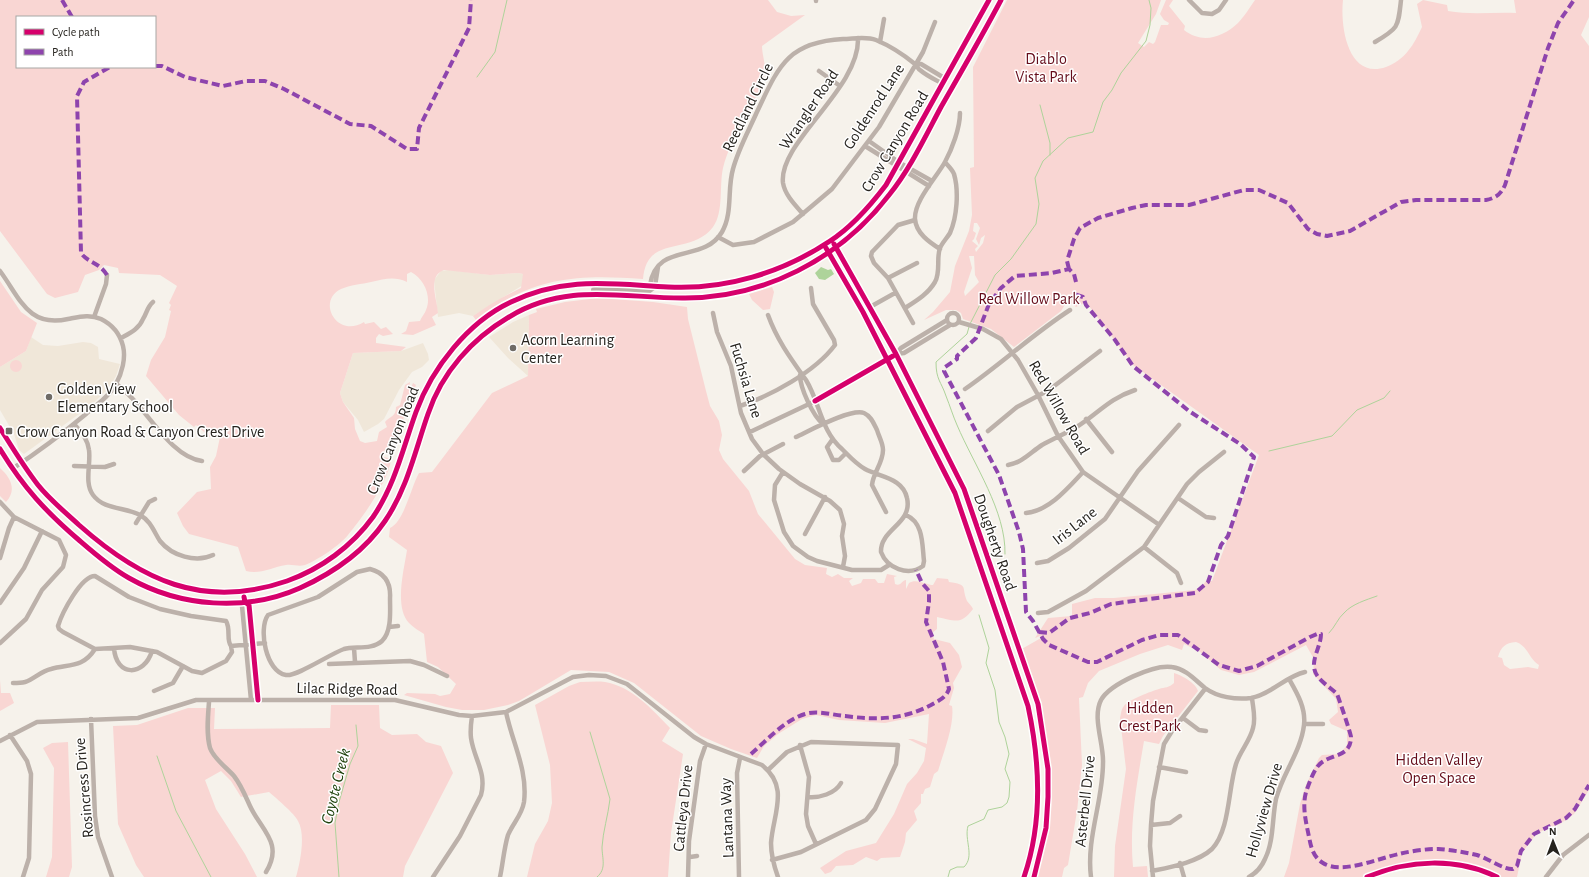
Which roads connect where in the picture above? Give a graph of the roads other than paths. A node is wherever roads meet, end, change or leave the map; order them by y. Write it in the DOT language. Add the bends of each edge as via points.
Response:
graph roads {
  1 [pos="989,0"];
  2 [pos="1001,0"];
  3 [pos="1189,0"];
  4 [pos="1226,0"];
  5 [pos="1401,0"];
  6 [pos="884,19"];
  7 [pos="935,22"];
  8 [pos="858,38"];
  9 [pos="880,42"];
  10 [pos="1375,42"];
  11 [pos="916,64"];
  12 [pos="819,71"];
  13 [pos="945,82"];
  14 [pos="840,86"];
  15 [pos="960,113"];
  16 [pos="869,141"];
  17 [pos="865,146"];
  18 [pos="945,162"];
  19 [pos="899,165"];
  20 [pos="906,170"];
  21 [pos="932,181"];
  22 [pos="929,186"];
  23 [pos="803,214"];
  24 [pos="915,220"];
  25 [pos="718,237"];
  26 [pos="831,241"];
  27 [pos="824,245"];
  28 [pos="837,248"];
  29 [pos="940,249"];
  30 [pos="829,253"];
  31 [pos="917,263"];
  32 [pos="0,271"];
  33 [pos="107,274"];
  34 [pos="888,278"];
  35 [pos="652,286"];
  36 [pos="811,288"];
  37 [pos="895,292"];
  38 [pos="581,294"];
  39 [pos="153,302"];
  40 [pos="870,307"];
  41 [pos="905,308"];
  42 [pos="1070,310"];
  43 [pos="713,313"];
  44 [pos="768,315"];
  45 [pos="94,317"];
  46 [pos="947,320"];
  47 [pos="961,322"];
  48 [pos="913,323"];
  49 [pos="950,325"];
  50 [pos="121,338"];
  51 [pos="1100,351"];
  52 [pos="896,354"];
  53 [pos="1012,354"];
  54 [pos="887,359"];
  55 [pos="800,375"];
  56 [pos="116,384"];
  57 [pos="965,389"];
  58 [pos="1135,390"];
  59 [pos="1038,395"];
  60 [pos="815,401"];
  61 [pos="810,404"];
  62 [pos="740,406"];
  63 [pos="1086,419"];
  64 [pos="74,424"];
  65 [pos="823,424"];
  66 [pos="1179,425"];
  67 [pos="0,428"];
  68 [pos="988,431"];
  69 [pos="750,432"];
  70 [pos="1058,436"];
  71 [pos="796,437"];
  72 [pos="832,440"];
  73 [pos="782,444"];
  74 [pos="0,449"];
  75 [pos="1112,452"];
  76 [pos="1224,452"];
  77 [pos="846,453"];
  78 [pos="763,454"];
  79 [pos="202,461"];
  80 [pos="22,463"];
  81 [pos="114,464"];
  82 [pos="1008,465"];
  83 [pos="74,466"];
  84 [pos="89,466"];
  85 [pos="12,469"];
  86 [pos="744,471"];
  87 [pos="783,472"];
  88 [pos="1083,472"];
  89 [pos="876,473"];
  90 [pos="824,497"];
  91 [pos="1121,498"];
  92 [pos="1178,498"];
  93 [pos="155,499"];
  94 [pos="0,502"];
  95 [pos="886,512"];
  96 [pos="1026,513"];
  97 [pos="141,515"];
  98 [pos="906,515"];
  99 [pos="14,517"];
  100 [pos="1214,518"];
  101 [pos="136,523"];
  102 [pos="1158,524"];
  103 [pos="42,531"];
  104 [pos="805,534"];
  105 [pos="1144,547"];
  106 [pos="213,555"];
  107 [pos="0,558"];
  108 [pos="1037,563"];
  109 [pos="889,565"];
  110 [pos="843,567"];
  111 [pos="1181,583"];
  112 [pos="243,591"];
  113 [pos="245,602"];
  114 [pos="0,603"];
  115 [pos="1038,613"];
  116 [pos="398,626"];
  117 [pos="389,627"];
  118 [pos="0,643"];
  119 [pos="265,643"];
  120 [pos="246,644"];
  121 [pos="252,644"];
  122 [pos="231,646"];
  123 [pos="114,648"];
  124 [pos="354,648"];
  125 [pos="95,649"];
  126 [pos="152,651"];
  127 [pos="355,662"];
  128 [pos="329,664"];
  129 [pos="182,666"];
  130 [pos="1305,672"];
  131 [pos="447,676"];
  132 [pos="1289,679"];
  133 [pos="13,683"];
  134 [pos="1205,689"];
  135 [pos="154,691"];
  136 [pos="1252,698"];
  137 [pos="251,700"];
  138 [pos="258,700"];
  139 [pos="209,702"];
  140 [pos="506,712"];
  141 [pos="472,716"];
  142 [pos="1183,718"];
  143 [pos="91,719"];
  144 [pos="1304,724"];
  145 [pos="1323,724"];
  146 [pos="1206,731"];
  147 [pos="10,735"];
  148 [pos="0,741"];
  149 [pos="706,744"];
  150 [pos="800,745"];
  151 [pos="740,758"];
  152 [pos="1159,767"];
  153 [pos="768,770"];
  154 [pos="1186,772"];
  155 [pos="841,783"];
  156 [pos="808,797"];
  157 [pos="1180,816"];
  158 [pos="1151,825"];
  159 [pos="1588,838"];
  160 [pos="816,844"];
  161 [pos="697,856"];
  162 [pos="690,857"];
  163 [pos="772,860"];
  164 [pos="1180,863"];
  165 [pos="1152,871"];
  166 [pos="266,872"];
  167 [pos="1548,876"];
  168 [pos="23,877"];
  169 [pos="112,877"];
  170 [pos="433,877"];
  171 [pos="500,877"];
  172 [pos="688,877"];
  173 [pos="739,877"];
  174 [pos="778,877"];
  175 [pos="1024,877"];
  176 [pos="1034,877"];
  177 [pos="1091,877"];
  178 [pos="1153,877"];
  179 [pos="1184,877"];
  180 [pos="1249,877"];
  181 [pos="1367,877"];
  182 [pos="1497,877"];
  1 -- 13 [label="main road, Crow Canyon Road"];
  2 -- 20 [label="main road, Crow Canyon Road"];
  3 -- 4 [label="street" via="1202,13 1212,14 1219,10"];
  5 -- 10 [label="street" via="1396,28"];
  6 -- 9 [label="street"];
  7 -- 11 [label="street, Goldenrod Lane"];
  8 -- 9 [label="street, Reedland Circle"];
  8 -- 14 [label="street, Wrangler Road" via="853,63"];
  8 -- 25 [label="street, Reedland Circle" via="808,44 782,64 739,149 732,170 727,217"];
  9 -- 11 [label="street, Reedland Circle"];
  11 -- 13 [label="street, Reedland Circle" via="921,64"];
  11 -- 16 [label="street, Goldenrod Lane"];
  12 -- 14 [label="street"];
  13 -- 19 [label="main road, Crow Canyon Road"];
  14 -- 23 [label="street, Wrangler Road" via="793,151 783,173 786,192"];
  15 -- 18 [label="street" via="960,120"];
  16 -- 17 [label="street, Goldenrod Lane"];
  16 -- 19 [label="street"];
  17 -- 19 [label="street"];
  17 -- 23 [label="street, Goldenrod Lane" via="832,189"];
  18 -- 21 [label="street"];
  18 -- 29 [label="street" via="954,175 956,206 950,233"];
  19 -- 20 [label="street"];
  19 -- 26 [label="main road, Crow Canyon Road" via="868,208"];
  20 -- 21 [label="street"];
  20 -- 22 [label="street"];
  20 -- 28 [label="main road, Crow Canyon Road" via="875,211"];
  21 -- 22 [label="street"];
  22 -- 24 [label="street" via="918,205"];
  23 -- 25 [label="street, Goldenrod Lane" via="783,228 747,244 733,245"];
  24 -- 29 [label="street" via="923,235"];
  24 -- 34 [label="street" via="898,224 872,252 872,259"];
  25 -- 35 [label="street" via="707,246 669,257 661,262"];
  26 -- 27 [label="main road, Crow Canyon Road"];
  26 -- 28 [label="main road, Dougherty Road"];
  27 -- 30 [label="main road, Dougherty Road"];
  27 -- 35 [label="main road, Crow Canyon Road" via="787,264 741,280 700,286"];
  28 -- 30 [label="main road, Crow Canyon Road"];
  28 -- 40 [label="main road, Dougherty Road"];
  29 -- 41 [label="street" via="935,281 921,298"];
  30 -- 38 [label="main road, Crow Canyon Road" via="790,275 724,295 686,298"];
  30 -- 54 [label="main road, Dougherty Road"];
  31 -- 34 [label="street"];
  32 -- 45 [label="street" via="21,303 36,318 53,321"];
  33 -- 45 [label="street"];
  34 -- 37 [label="street"];
  35 -- 38 [label="main road" via="648,291 610,289 591,290"];
  35 -- 112 [label="main road, Crow Canyon Road" via="589,282 560,286 511,302 485,319 458,342 428,384 416,411 390,488 362,530 336,555 309,572 275,585"];
  36 -- 55 [label="street" via="813,304 836,344 822,359"];
  37 -- 40 [label="street"];
  37 -- 41 [label="street"];
  38 -- 113 [label="main road, Crow Canyon Road" via="530,306 492,327 470,346 454,365 429,410 397,501 384,523 353,557 328,574 292,591 272,598"];
  39 -- 50 [label="street" via="140,325"];
  40 -- 52 [label="main road, Dougherty Road"];
  41 -- 48 [label="street"];
  42 -- 53 [label="street"];
  43 -- 62 [label="street, Fuchsia Lane" via="717,332 731,366"];
  44 -- 55 [label="street" via="782,347"];
  45 -- 50 [label="street" via="111,325"];
  46 -- 47 [label="street" via="949,314 954,312 959,315"];
  46 -- 49 [label="street"];
  46 -- 52 [label="street"];
  47 -- 49 [label="street"];
  47 -- 53 [label="street, Red Willow Road" via="983,329 1001,339"];
  49 -- 52 [label="street" via="904,353"];
  50 -- 56 [label="street" via="124,360"];
  51 -- 59 [label="street" via="1060,382"];
  52 -- 54 [label="street"];
  52 -- 176 [label="main road, Dougherty Road" via="964,489 1038,704 1046,755 1048,797 1046,828"];
  53 -- 57 [label="street"];
  53 -- 59 [label="street, Red Willow Road"];
  54 -- 60 [label="street"];
  54 -- 175 [label="main road, Dougherty Road" via="955,493 1028,706 1034,734 1038,795 1036,826"];
  55 -- 60 [label="street"];
  55 -- 61 [label="street" via="800,383"];
  55 -- 62 [label="street" via="769,394"];
  56 -- 64 [label="street"];
  56 -- 79 [label="street" via="170,442 191,458"];
  58 -- 63 [label="street" via="1119,395"];
  59 -- 68 [label="street" via="1017,407"];
  59 -- 70 [label="street, Red Willow Road"];
  60 -- 61 [label="street"];
  60 -- 65 [label="street"];
  61 -- 65 [label="street" via="818,420"];
  61 -- 69 [label="street"];
  62 -- 69 [label="street, Fuchsia Lane"];
  63 -- 70 [label="street"];
  63 -- 75 [label="street"];
  64 -- 80 [label="street"];
  64 -- 84 [label="street" via="86,440"];
  65 -- 71 [label="street"];
  65 -- 72 [label="street"];
  65 -- 89 [label="street" via="856,413 864,413 870,418 883,448"];
  66 -- 91 [label="street, Iris Lane" via="1138,471"];
  67 -- 80 [label="main road, Crow Canyon Road"];
  69 -- 78 [label="street, Fuchsia Lane"];
  70 -- 82 [label="street" via="1015,464"];
  70 -- 88 [label="street, Red Willow Road"];
  72 -- 77 [label="street"];
  72 -- 77 [label="street" via="826,446 833,460 839,460"];
  73 -- 78 [label="street"];
  74 -- 85 [label="main road, Crow Canyon Road"];
  76 -- 92 [label="street" via="1187,484"];
  77 -- 89 [label="street" via="857,464"];
  78 -- 86 [label="street"];
  78 -- 87 [label="street, Fuchsia Lane"];
  80 -- 85 [label="street"];
  80 -- 112 [label="main road, Crow Canyon Road" via="38,485 64,511 113,554 134,568 179,586 205,591"];
  81 -- 84 [label="street" via="105,467"];
  83 -- 84 [label="street"];
  84 -- 97 [label="street" via="90,488 99,502"];
  85 -- 113 [label="main road, Crow Canyon Road" via="38,502 61,525 126,577 173,596 214,603"];
  87 -- 90 [label="street, Fuchsia Lane"];
  87 -- 110 [label="street" via="773,492 779,521 788,540 808,558"];
  88 -- 91 [label="street, Red Willow Road"];
  88 -- 96 [label="street" via="1049,504 1036,512"];
  89 -- 95 [label="street" via="872,485"];
  89 -- 98 [label="street" via="903,488 908,501"];
  90 -- 104 [label="street"];
  90 -- 110 [label="street, Fuchsia Lane" via="837,507 843,517"];
  91 -- 102 [label="street, Red Willow Road"];
  91 -- 108 [label="street, Iris Lane" via="1105,519 1069,548 1048,561"];
  92 -- 100 [label="street" via="1206,517"];
  92 -- 102 [label="street"];
  93 -- 97 [label="street" via="149,502"];
  94 -- 99 [label="street"];
  97 -- 101 [label="street"];
  97 -- 106 [label="street" via="150,522 161,542 173,552 195,558"];
  98 -- 109 [label="street" via="882,542 881,552"];
  98 -- 109 [label="street" via="920,528 924,564 919,569 912,570"];
  99 -- 103 [label="street"];
  99 -- 107 [label="street"];
  102 -- 105 [label="street"];
  103 -- 114 [label="street" via="24,568"];
  103 -- 118 [label="street" via="62,544 66,555 63,567 42,590 26,619"];
  105 -- 111 [label="street" via="1177,573"];
  105 -- 115 [label="street" via="1086,591 1048,612"];
  109 -- 110 [label="street" via="881,570 852,570"];
  112 -- 113 [label="street"];
  113 -- 120 [label="street" via="242,606"];
  113 -- 121 [label="street" via="249,605"];
  116 -- 117 [label="street"];
  117 -- 119 [label="street" via="391,591 388,582 376,571 363,570 318,597 268,615 264,621"];
  117 -- 124 [label="street" via="381,642 373,646"];
  119 -- 121 [label="street"];
  119 -- 124 [label="street" via="270,662 287,676 338,652"];
  120 -- 121 [label="street"];
  120 -- 122 [label="street"];
  120 -- 137 [label="street"];
  121 -- 138 [label="street"];
  122 -- 125 [label="street" via="226,621 160,609 138,601 91,576 70,599 58,626 63,632"];
  122 -- 129 [label="street" via="232,652 226,662 202,673"];
  123 -- 125 [label="street"];
  123 -- 126 [label="street" via="130,647"];
  123 -- 126 [label="street" via="120,665 133,670 138,670 146,664"];
  124 -- 127 [label="street"];
  125 -- 133 [label="street" via="88,658 70,667 51,669 26,682"];
  126 -- 129 [label="street"];
  127 -- 128 [label="street"];
  127 -- 131 [label="street" via="410,661"];
  129 -- 135 [label="street" via="173,683"];
  130 -- 132 [label="street"];
  132 -- 136 [label="street"];
  132 -- 144 [label="street, Hollyview Drive" via="1302,707"];
  134 -- 136 [label="street, Asterbell Drive" via="1218,695"];
  134 -- 142 [label="street"];
  134 -- 177 [label="street, Asterbell Drive" via="1179,669 1162,667 1116,685 1101,700 1098,715 1104,757 1103,778 1091,858"];
  136 -- 164 [label="street" via="1255,721 1236,764 1222,834 1205,854"];
  137 -- 138 [label="street, Lilac Ridge Road"];
  137 -- 139 [label="street, Lilac Ridge Road"];
  138 -- 141 [label="street, Lilac Ridge Road" via="394,700 451,714"];
  139 -- 143 [label="street, Lilac Ridge Road" via="196,700 138,718"];
  139 -- 166 [label="street" via="208,737 215,757 238,781 271,839 271,864"];
  140 -- 141 [label="street, Lilac Ridge Road"];
  140 -- 149 [label="street, Lilac Ridge Road" via="573,677 606,676 627,684"];
  140 -- 171 [label="street" via="522,765 525,791 521,814 509,834"];
  141 -- 170 [label="street" via="471,739 483,776 483,788 460,836"];
  142 -- 146 [label="street" via="1199,730"];
  142 -- 152 [label="street" via="1166,738"];
  143 -- 147 [label="street, Lilac Ridge Road" via="37,722"];
  143 -- 169 [label="street, Rosincress Drive" via="95,816 98,837"];
  144 -- 145 [label="street"];
  144 -- 180 [label="street, Hollyview Drive" via="1300,745 1276,798 1265,859"];
  147 -- 148 [label="street, Lilac Ridge Road"];
  147 -- 168 [label="street" via="27,761 31,774 29,858"];
  149 -- 151 [label="street, Lilac Ridge Road"];
  149 -- 162 [label="street, Cattleya Drive" via="700,761 689,841"];
  150 -- 153 [label="street" via="787,752"];
  150 -- 156 [label="street" via="809,772"];
  150 -- 160 [label="street" via="819,741 898,745 896,764 870,816 863,823"];
  151 -- 153 [label="street, Lilac Ridge Road" via="762,765"];
  151 -- 173 [label="street, Lantana Way" via="737,774"];
  152 -- 154 [label="street"];
  152 -- 158 [label="street"];
  153 -- 163 [label="street" via="774,777 778,789 771,845"];
  155 -- 156 [label="street" via="836,790 824,796"];
  156 -- 160 [label="street" via="808,826"];
  157 -- 158 [label="street" via="1170,824"];
  158 -- 165 [label="street"];
  159 -- 167 [label="street" via="1563,855"];
  160 -- 163 [label="street" via="789,856"];
  161 -- 162 [label="street"];
  162 -- 172 [label="street, Cattleya Drive"];
  163 -- 174 [label="street"];
  164 -- 165 [label="street"];
  164 -- 179 [label="street"];
  165 -- 178 [label="street"];
  181 -- 182 [label="street" via="1392,868 1433,863 1463,866"];
}
